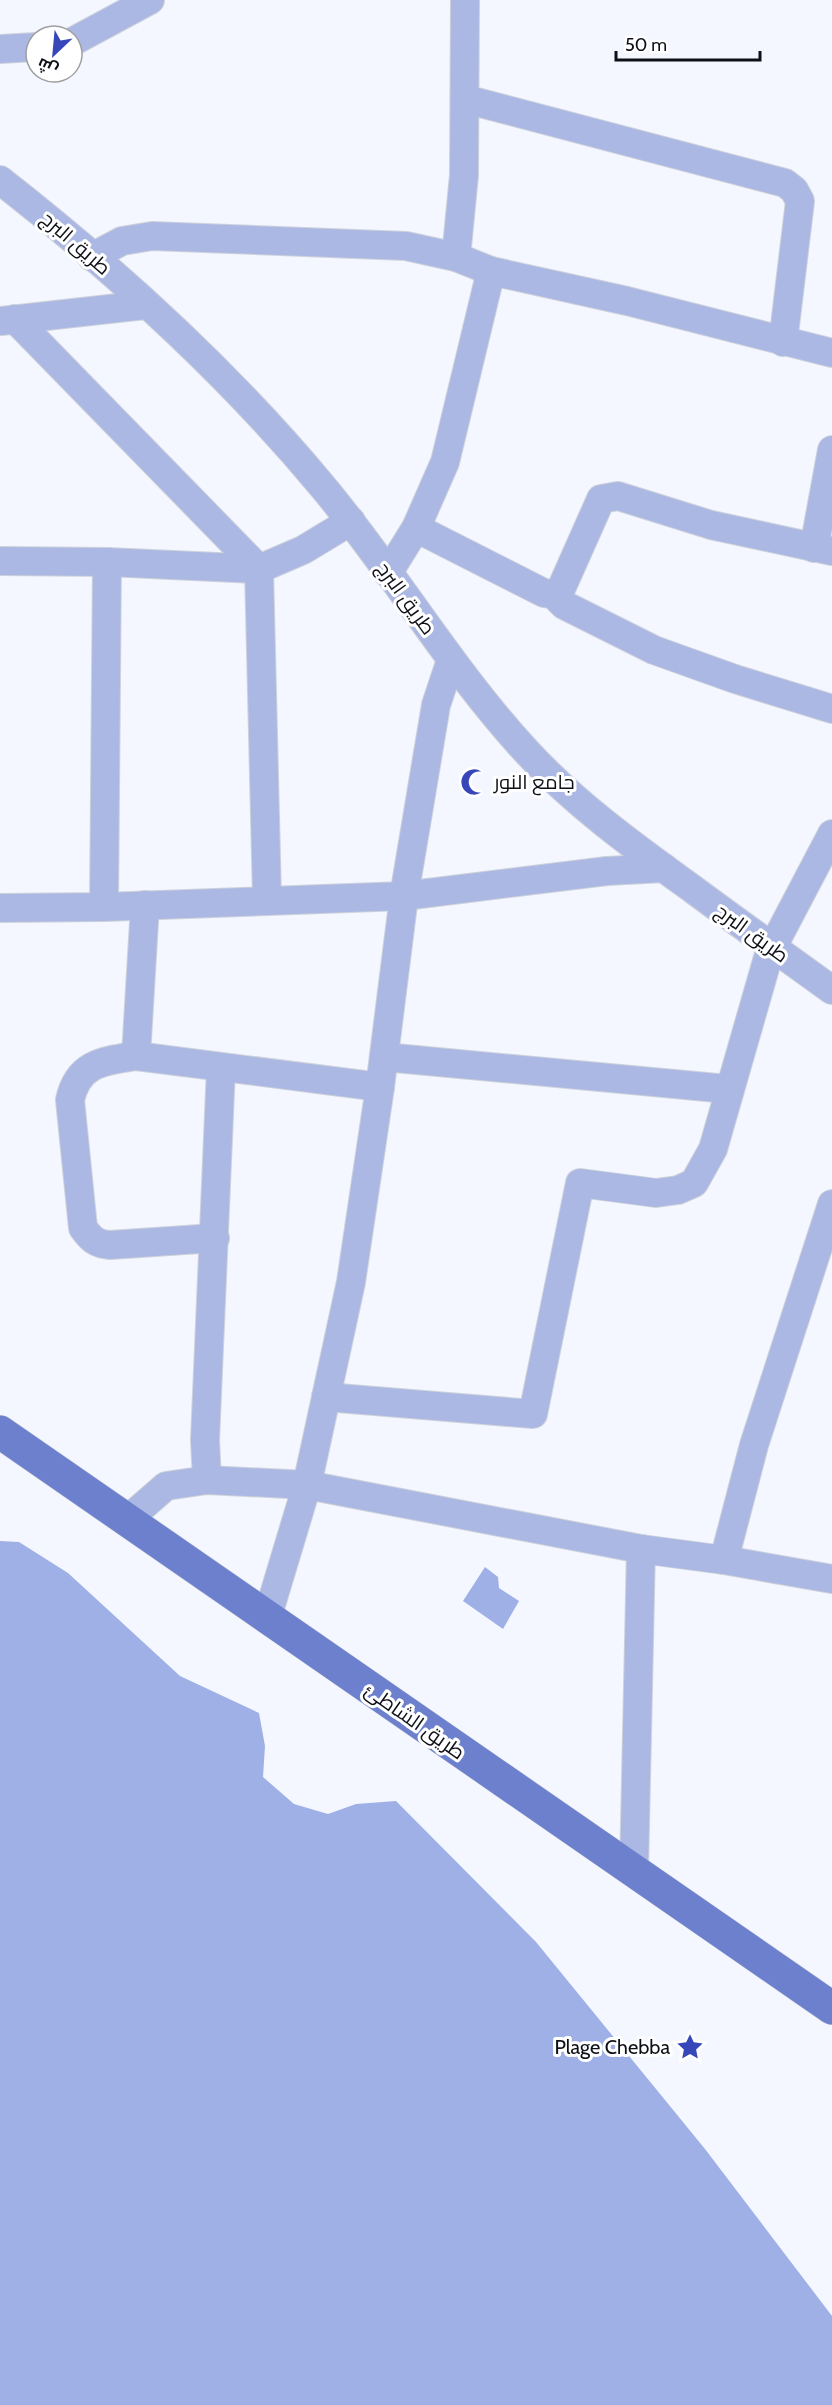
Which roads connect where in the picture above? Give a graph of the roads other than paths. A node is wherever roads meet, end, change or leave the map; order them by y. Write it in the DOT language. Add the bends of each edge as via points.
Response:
graph roads {
  1 [pos="150,0"];
  2 [pos="465,0"];
  3 [pos="84,36"];
  4 [pos="24,48"];
  5 [pos="0,49"];
  6 [pos="465,99"];
  7 [pos="0,180"];
  8 [pos="92,257"];
  9 [pos="456,257"];
  10 [pos="491,271"];
  11 [pos="145,305"];
  12 [pos="8,320"];
  13 [pos="783,342"];
  14 [pos="832,353"];
  15 [pos="832,450"];
  16 [pos="351,521"];
  17 [pos="416,528"];
  18 [pos="823,550"];
  19 [pos="0,561"];
  20 [pos="107,562"];
  21 [pos="260,569"];
  22 [pos="388,573"];
  23 [pos="553,594"];
  24 [pos="450,660"];
  25 [pos="832,709"];
  26 [pos="832,834"];
  27 [pos="664,868"];
  28 [pos="404,896"];
  29 [pos="267,899"];
  30 [pos="145,906"];
  31 [pos="104,907"];
  32 [pos="0,908"];
  33 [pos="772,948"];
  34 [pos="832,990"];
  35 [pos="136,1056"];
  36 [pos="384,1057"];
  37 [pos="221,1068"];
  38 [pos="380,1087"];
  39 [pos="728,1089"];
  40 [pos="832,1204"];
  41 [pos="215,1238"];
  42 [pos="327,1397"];
  43 [pos="0,1432"];
  44 [pos="207,1480"];
  45 [pos="307,1485"];
  46 [pos="127,1520"];
  47 [pos="641,1549"];
  48 [pos="724,1560"];
  49 [pos="832,1579"];
  50 [pos="267,1618"];
  51 [pos="634,1871"];
  52 [pos="832,2008"];
  1 -- 3 [label="street"];
  2 -- 6 [label="street"];
  4 -- 5 [label="street"];
  6 -- 9 [label="street" via="464,175"];
  6 -- 13 [label="street" via="785,183 800,201"];
  7 -- 8 [label="street, طريق البرج"];
  8 -- 9 [label="street" via="122,241 153,236 406,246"];
  8 -- 11 [label="street, طريق البرج"];
  9 -- 10 [label="street"];
  10 -- 13 [label="street"];
  10 -- 17 [label="street" via="445,462"];
  11 -- 12 [label="street"];
  11 -- 16 [label="street, طريق البرج" via="252,409"];
  12 -- 21 [label="street"];
  13 -- 14 [label="street"];
  15 -- 18 [label="street"];
  16 -- 21 [label="street" via="303,550"];
  16 -- 22 [label="street, طريق البرج"];
  17 -- 22 [label="street"];
  17 -- 23 [label="street" via="544,593"];
  18 -- 23 [label="street" via="711,525 610,496 602,499 561,590"];
  19 -- 20 [label="street"];
  20 -- 21 [label="street"];
  20 -- 31 [label="street"];
  21 -- 29 [label="street"];
  22 -- 24 [label="street, طريق البرج"];
  23 -- 25 [label="street" via="564,605 654,650"];
  24 -- 27 [label="street, طريق البرج" via="536,761 589,810"];
  24 -- 28 [label="street" via="436,705"];
  26 -- 33 [label="street"];
  27 -- 28 [label="street" via="607,871"];
  27 -- 33 [label="street, طريق البرج"];
  28 -- 29 [label="street"];
  28 -- 36 [label="street"];
  29 -- 30 [label="street"];
  30 -- 31 [label="street"];
  30 -- 35 [label="street"];
  31 -- 32 [label="street"];
  33 -- 34 [label="street, طريق البرج"];
  33 -- 39 [label="street"];
  35 -- 37 [label="street"];
  35 -- 41 [label="street" via="81,1072 74,1083 70,1100 83,1228 98,1245"];
  36 -- 38 [label="street"];
  36 -- 39 [label="street"];
  37 -- 38 [label="street"];
  37 -- 41 [label="street"];
  38 -- 42 [label="street" via="351,1282"];
  39 -- 42 [label="street" via="713,1149 694,1183 656,1193 580,1183 534,1414"];
  40 -- 48 [label="street" via="754,1445"];
  41 -- 44 [label="street" via="205,1440"];
  42 -- 45 [label="street"];
  43 -- 46 [label="main road, طريق الشاطئ"];
  44 -- 45 [label="street"];
  44 -- 46 [label="street" via="166,1486"];
  45 -- 47 [label="street"];
  45 -- 50 [label="street"];
  46 -- 50 [label="main road, طريق الشاطئ"];
  47 -- 48 [label="street"];
  47 -- 51 [label="street"];
  48 -- 49 [label="street"];
  50 -- 51 [label="main road, طريق الشاطئ"];
  51 -- 52 [label="main road, طريق الشاطئ"];
}
